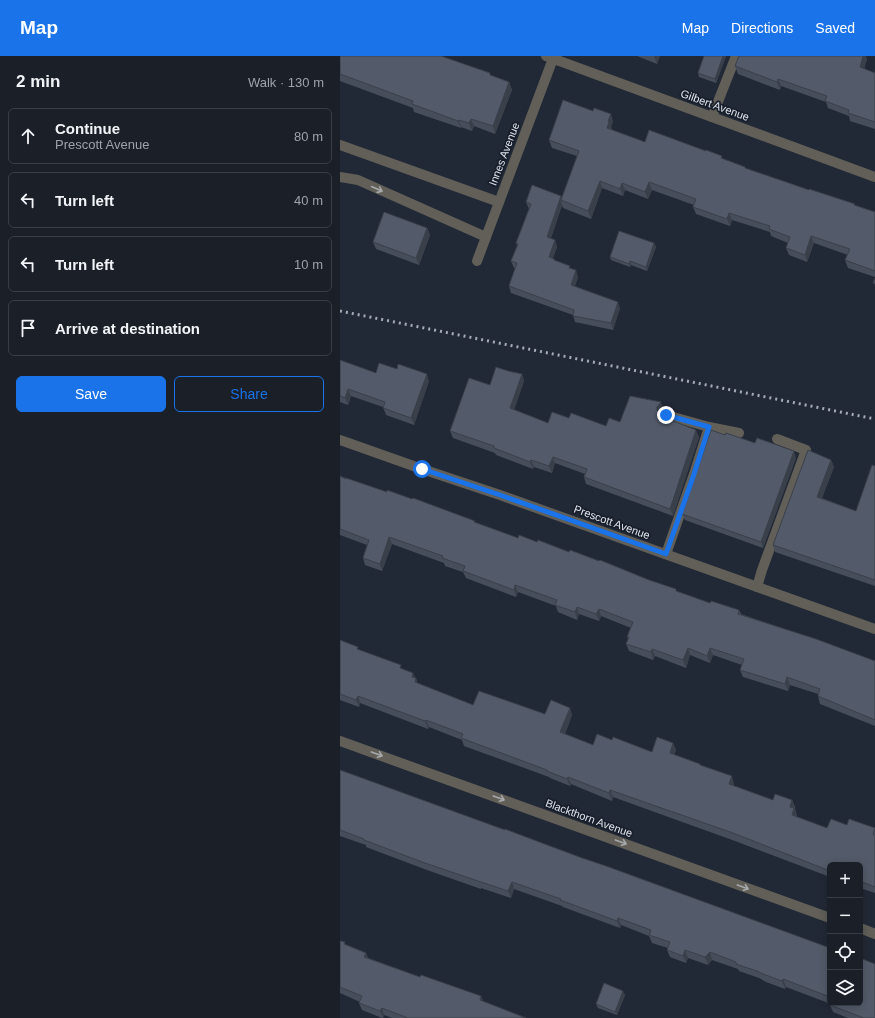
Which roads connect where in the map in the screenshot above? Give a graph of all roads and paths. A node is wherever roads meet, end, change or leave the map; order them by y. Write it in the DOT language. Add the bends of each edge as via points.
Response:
graph roads {
  1 [pos="736,56"];
  2 [pos="551,57"];
  3 [pos="712,117"];
  4 [pos="340,145"];
  5 [pos="340,177"];
  6 [pos="875,177"];
  7 [pos="499,202"];
  8 [pos="486,237"];
  9 [pos="477,261"];
  10 [pos="666,415"];
  11 [pos="709,427"];
  12 [pos="738,433"];
  13 [pos="777,439"];
  14 [pos="340,440"];
  15 [pos="666,554"];
  16 [pos="757,587"];
  17 [pos="875,629"];
  18 [pos="340,741"];
  19 [pos="827,917"];
  20 [pos="863,929"];
  21 [pos="875,934"];
  1 -- 3 [label="street"];
  2 -- 3 [label="street, Gilbert Avenue"];
  2 -- 7 [label="street, Innes Avenue"];
  3 -- 6 [label="street, Gilbert Avenue"];
  4 -- 7 [label="street"];
  5 -- 8 [label="street, one-way" via="358,180"];
  7 -- 8 [label="street, Innes Avenue"];
  8 -- 9 [label="street, Innes Avenue"];
  10 -- 11 [label="street"];
  11 -- 12 [label="street"];
  11 -- 15 [label="street"];
  13 -- 16 [label="street" via="806,450"];
  14 -- 15 [label="street, Prescott Avenue"];
  15 -- 16 [label="street, Prescott Avenue"];
  16 -- 17 [label="street, Prescott Avenue"];
  18 -- 19 [label="street, Blackthorn Avenue, one-way"];
  20 -- 21 [label="street"];
}
